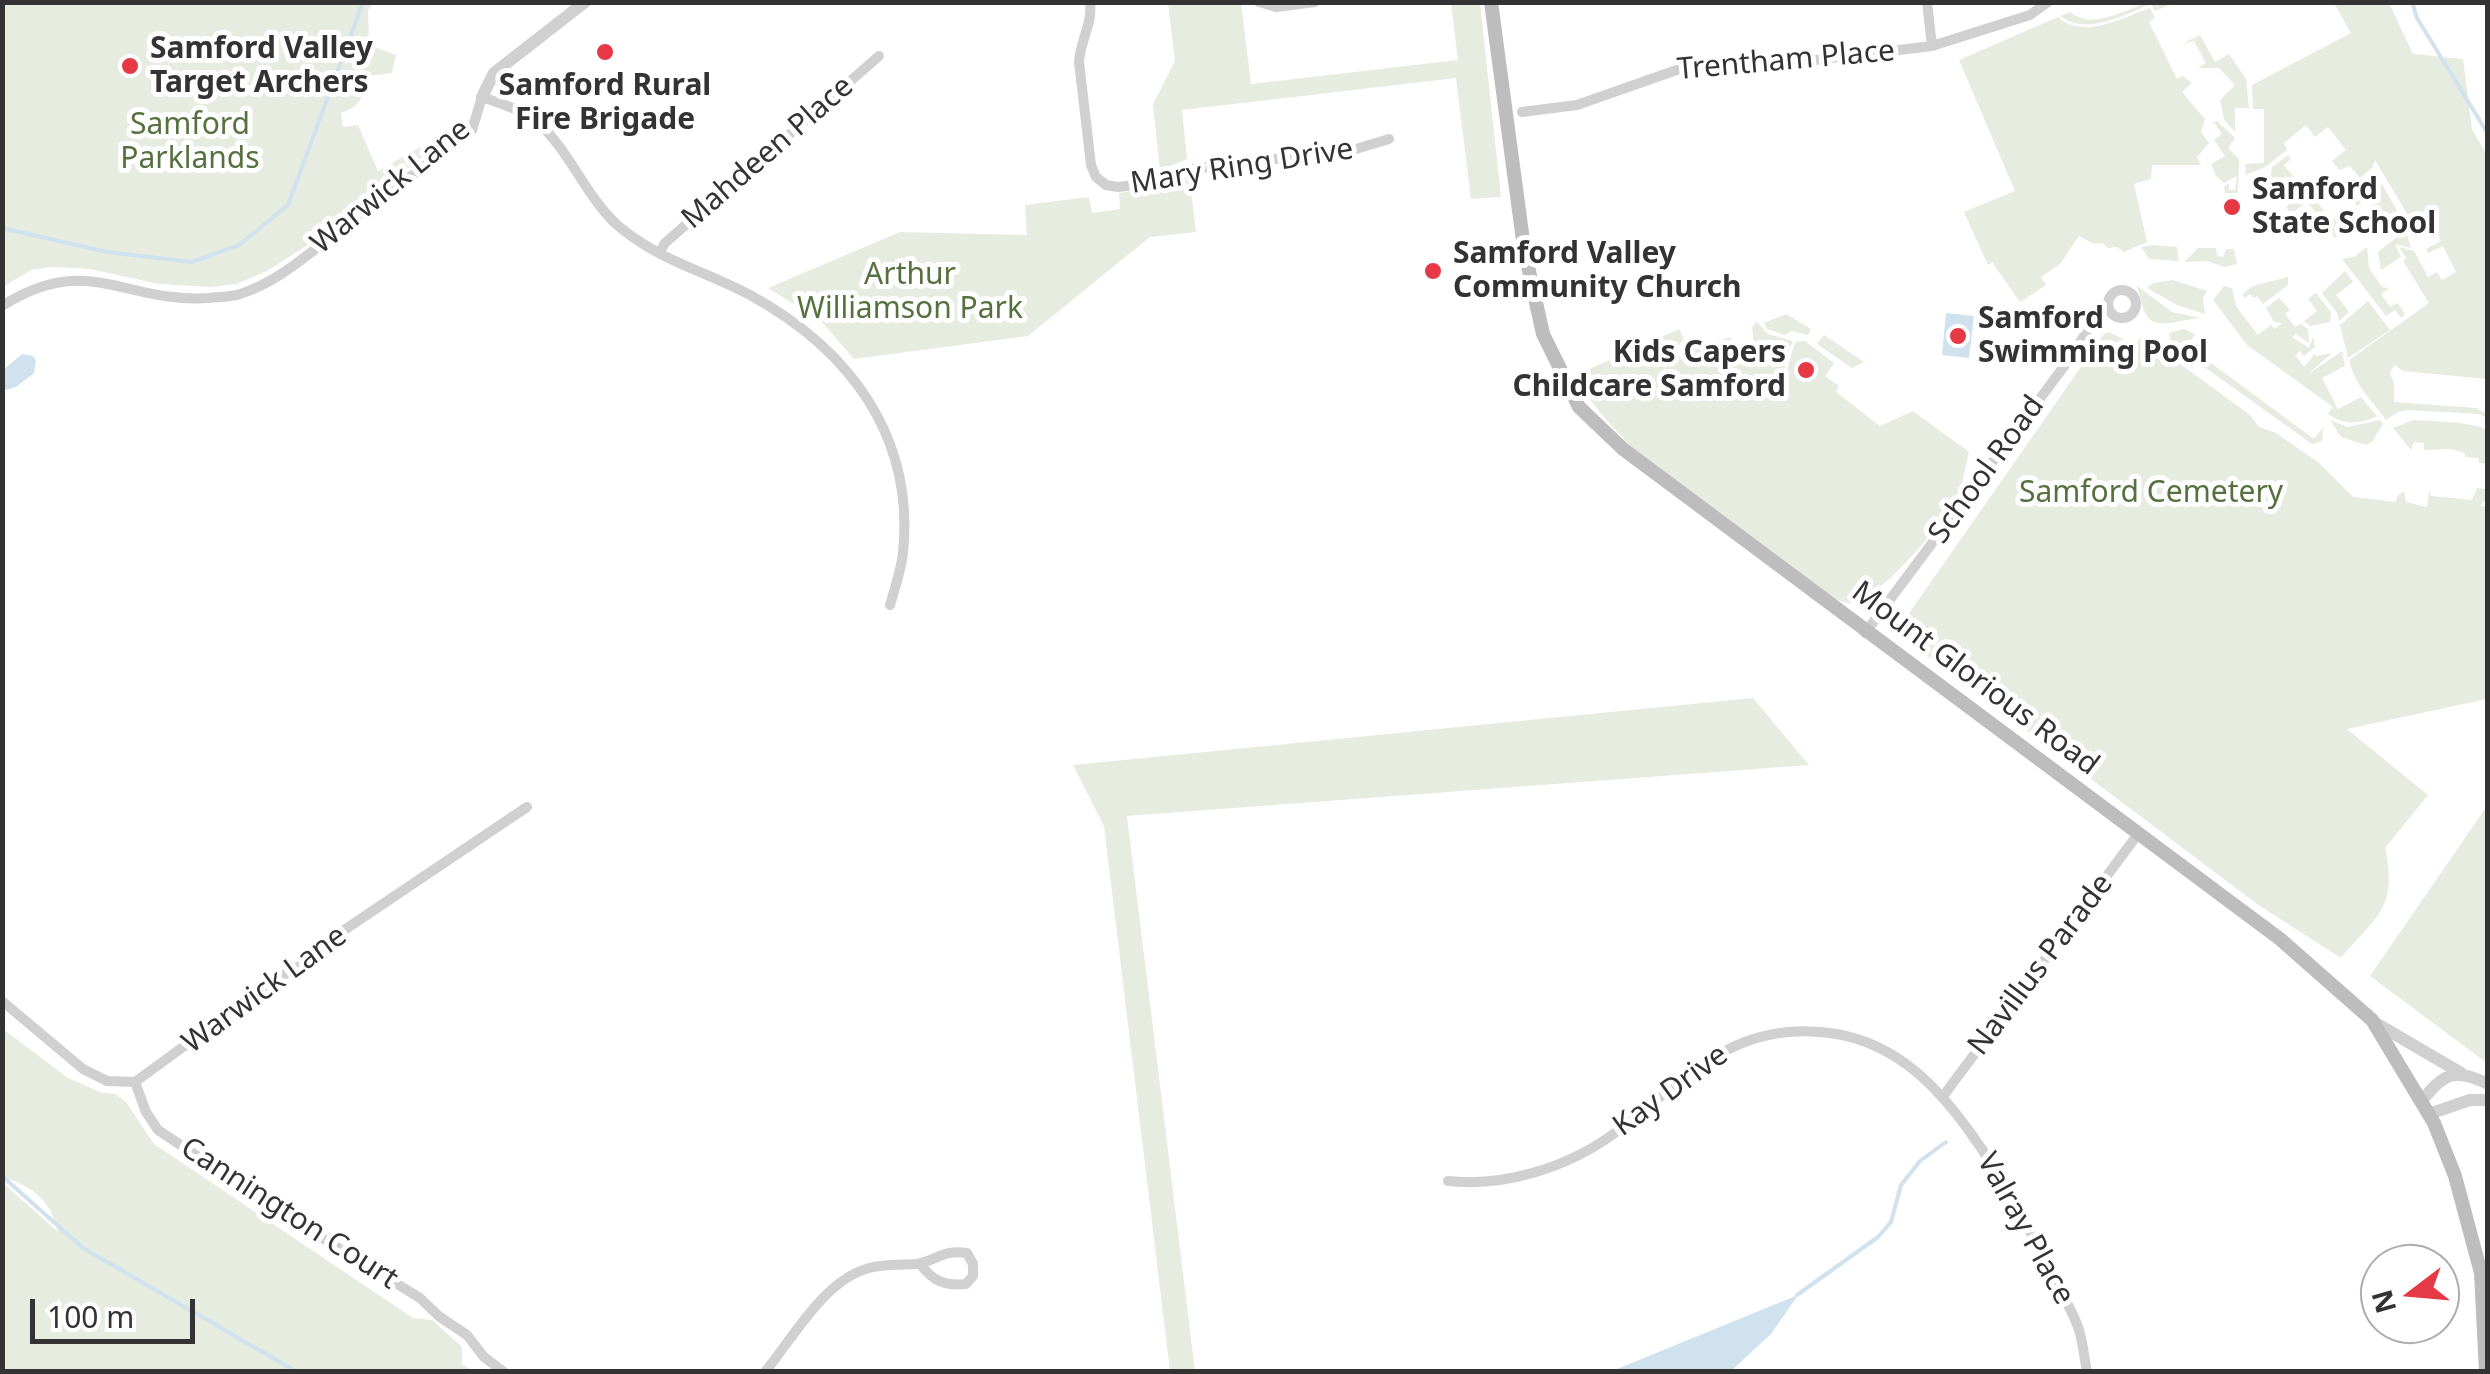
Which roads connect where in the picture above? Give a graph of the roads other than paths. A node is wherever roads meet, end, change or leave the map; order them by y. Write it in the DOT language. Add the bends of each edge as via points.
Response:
graph roads {
  1 [pos="1090,2"];
  2 [pos="1259,2"];
  3 [pos="1315,2"];
  4 [pos="1491,2"];
  5 [pos="1928,2"];
  6 [pos="2048,2"];
  7 [pos="582,3"];
  8 [pos="1932,46"];
  9 [pos="879,56"];
  10 [pos="482,97"];
  11 [pos="1522,112"];
  12 [pos="1389,139"];
  13 [pos="659,254"];
  14 [pos="2,306"];
  15 [pos="2108,308"];
  16 [pos="890,605"];
  17 [pos="1865,633"];
  18 [pos="527,807"];
  19 [pos="2138,834"];
  20 [pos="2,1001"];
  21 [pos="2372,1020"];
  22 [pos="2461,1074"];
  23 [pos="135,1082"];
  24 [pos="2488,1084"];
  25 [pos="1944,1094"];
  26 [pos="2488,1100"];
  27 [pos="2425,1108"];
  28 [pos="1448,1181"];
  29 [pos="920,1264"];
  30 [pos="504,1372"];
  31 [pos="766,1372"];
  32 [pos="2088,1372"];
  33 [pos="2486,1372"];
  1 -- 12 [label="street, Mary Ring Drive" via="1079,62 1091,165 1106,185 1160,182 1193,169"];
  2 -- 3 [label="street"];
  4 -- 17 [label="main road, Mount Glorious Road" via="1524,248 1543,334 1579,407 1623,449"];
  5 -- 8 [label="street"];
  6 -- 8 [label="street, Trentham Place" via="2030,15"];
  7 -- 10 [label="street" via="494,73"];
  8 -- 11 [label="street, Trentham Place" via="1798,62 1690,65 1576,105"];
  9 -- 13 [label="street, Mahdeen Place"];
  10 -- 13 [label="street" via="540,124 618,226"];
  10 -- 14 [label="street, Warwick Lane" via="472,130 275,279 237,296 178,300 82,279 26,291"];
  13 -- 16 [label="street" via="744,292 810,332 862,388 886,432 905,517"];
  15 -- 17 [label="street, School Road"];
  17 -- 19 [label="main road, Mount Glorious Road"];
  18 -- 23 [label="street, Warwick Lane"];
  19 -- 21 [label="main road, Mount Glorious Road" via="2280,939"];
  19 -- 25 [label="street, Navillus Parade"];
  20 -- 23 [label="street" via="82,1069 107,1081"];
  21 -- 22 [label="street"];
  21 -- 27 [label="main road, Mount Glorious Road"];
  22 -- 24 [label="street"];
  22 -- 27 [label="street" via="2439,1079"];
  23 -- 30 [label="street, Cannington Court" via="158,1130 420,1298"];
  25 -- 28 [label="street, Kay Drive" via="1877,1045 1811,1030 1776,1032 1723,1050 1572,1159 1520,1177"];
  25 -- 32 [label="street, Valray Place" via="2026,1222 2078,1328"];
  26 -- 27 [label="street"];
  27 -- 33 [label="main road, Mount Glorious Road" via="2455,1176 2480,1274"];
  29 -- 29 [label="street" via="940,1254 966,1253 973,1276 950,1286"];
  29 -- 31 [label="street" via="864,1269 843,1282"];
}
